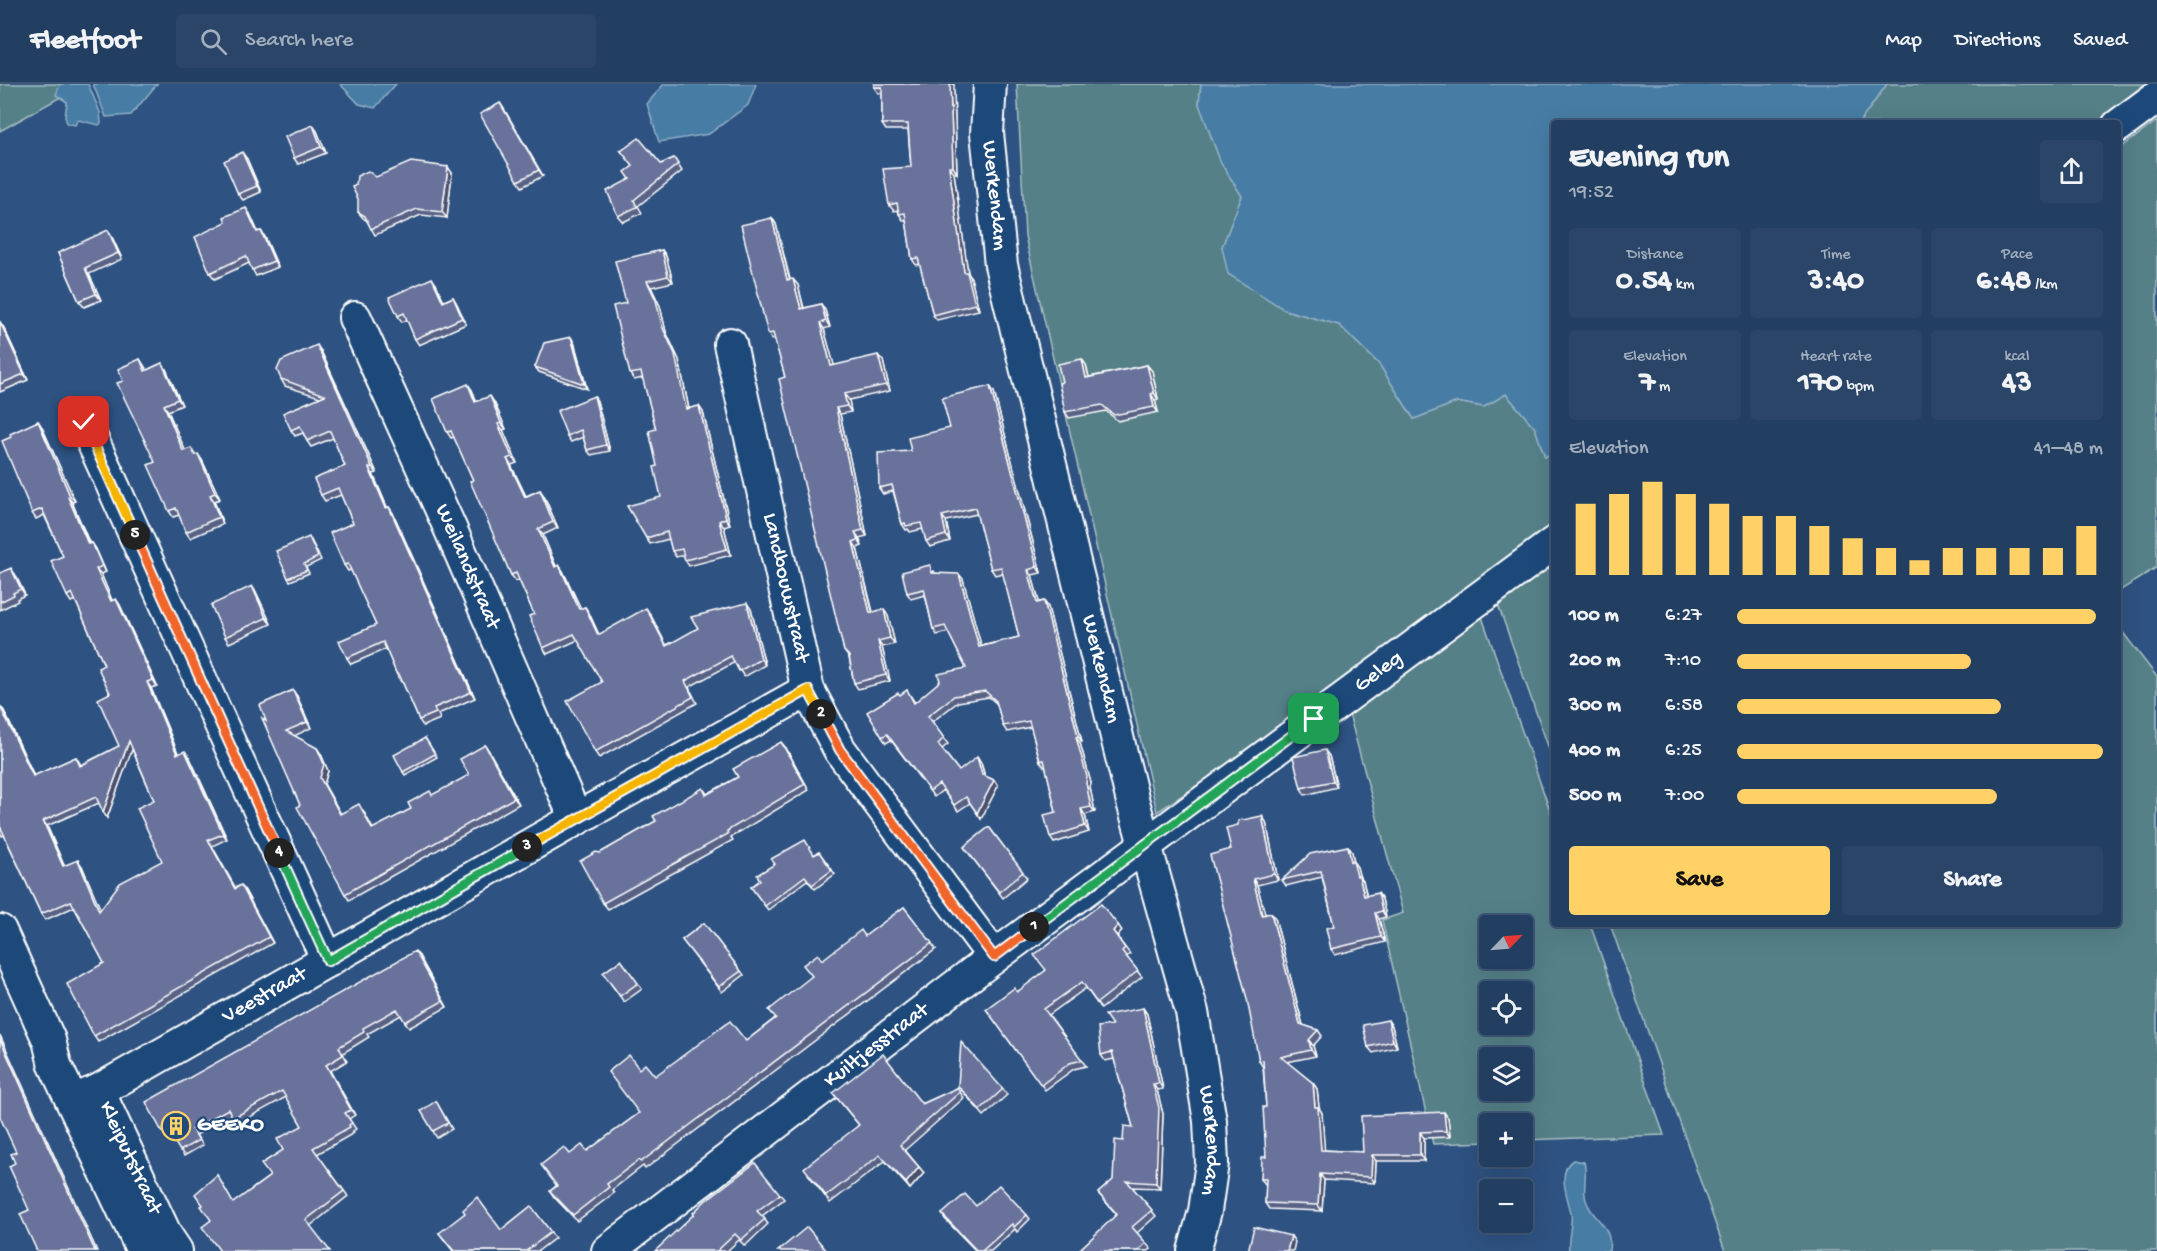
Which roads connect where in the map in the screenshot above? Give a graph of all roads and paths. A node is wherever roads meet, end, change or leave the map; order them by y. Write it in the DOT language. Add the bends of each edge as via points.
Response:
graph roads {
  1 [pos="990,84"];
  2 [pos="2157,97"];
  3 [pos="2121,124"];
  4 [pos="355,318"];
  5 [pos="730,344"];
  6 [pos="84,422"];
  7 [pos="1551,545"];
  8 [pos="808,690"];
  9 [pos="576,819"];
  10 [pos="1146,843"];
  11 [pos="0,931"];
  12 [pos="994,957"];
  13 [pos="328,961"];
  14 [pos="85,1096"];
  15 [pos="143,1251"];
  16 [pos="176,1251"];
  17 [pos="608,1251"];
  18 [pos="1194,1251"];
  1 -- 10 [label="street, Werkendam" via="987,133 1001,265"];
  2 -- 3 [label="street"];
  4 -- 9 [label="street, Weilandstraat"];
  5 -- 8 [label="street, Landbouwstraat"];
  6 -- 13 [label="street"];
  7 -- 10 [label="street, Geleg"];
  8 -- 9 [label="street, Veestraat"];
  8 -- 12 [label="street, Landbouwstraat" via="840,750"];
  9 -- 13 [label="street, Veestraat"];
  10 -- 12 [label="street, Kuiltjesstraat"];
  10 -- 18 [label="street, Werkendam" via="1192,1012 1210,1121 1212,1163"];
  11 -- 14 [label="street, Kleiputstraat" via="49,1040 55,1065"];
  12 -- 17 [label="street, Kuiltjesstraat"];
  13 -- 14 [label="street, Veestraat"];
  14 -- 15 [label="street, Kleiputstraat"];
  14 -- 16 [label="street, Kleiputstraat"];
}
